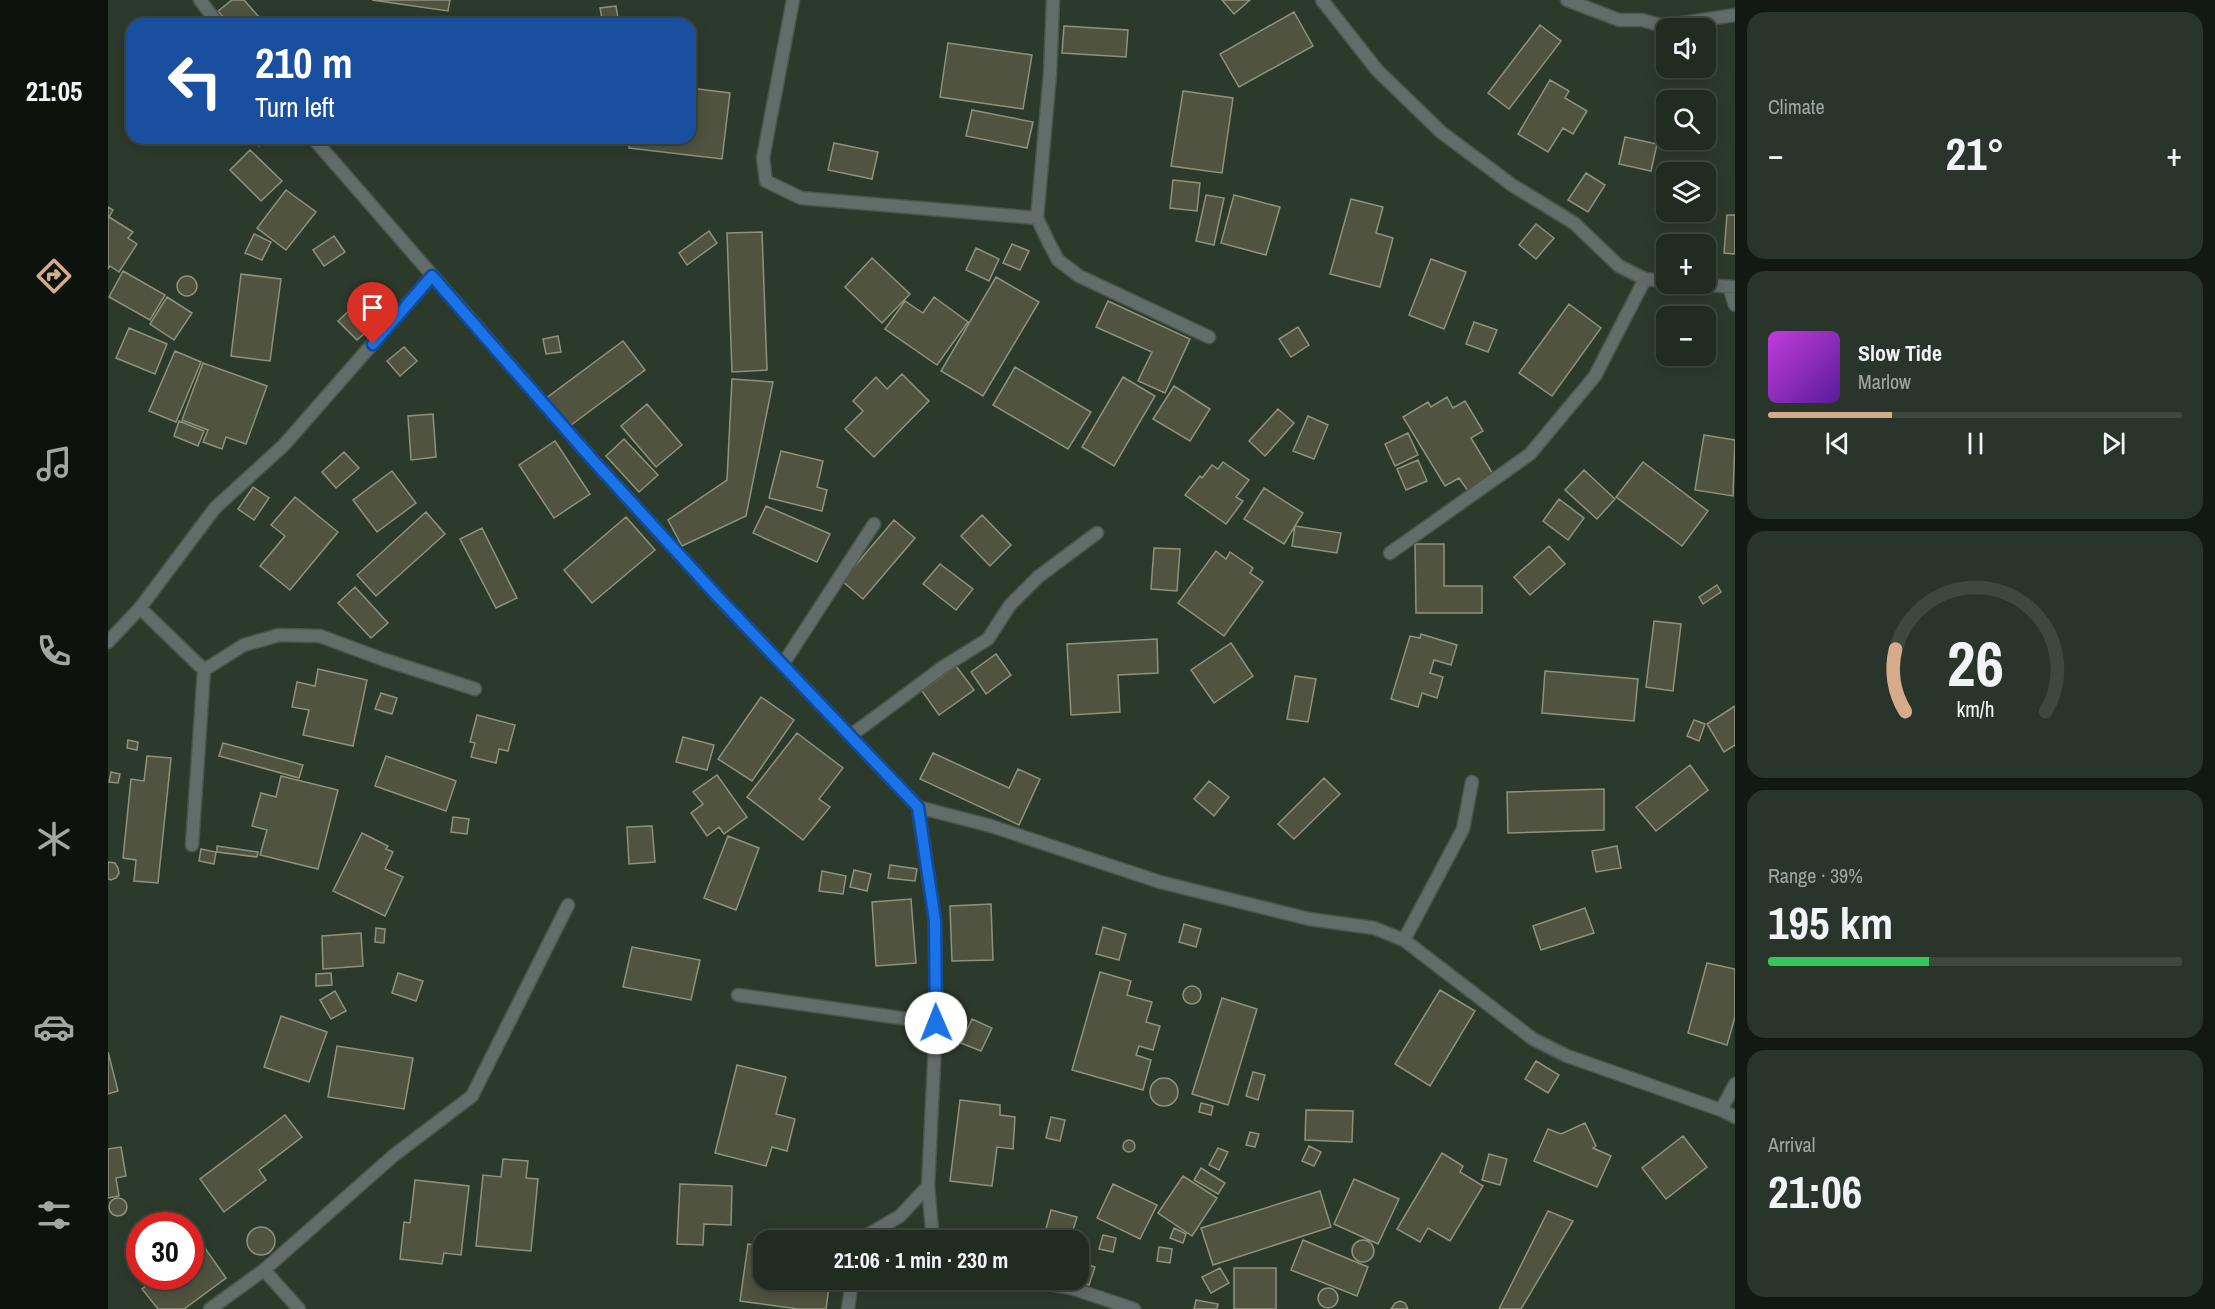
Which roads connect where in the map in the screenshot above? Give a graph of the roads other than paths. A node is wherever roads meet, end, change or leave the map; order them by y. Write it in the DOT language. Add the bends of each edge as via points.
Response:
graph roads {
  1 [pos="200,0"];
  2 [pos="793,0"];
  3 [pos="1053,0"];
  4 [pos="1322,0"];
  5 [pos="1567,0"];
  6 [pos="1735,15"];
  7 [pos="214,18"];
  8 [pos="318,144"];
  9 [pos="1037,218"];
  10 [pos="432,276"];
  11 [pos="1645,279"];
  12 [pos="1656,280"];
  13 [pos="1716,286"];
  14 [pos="1732,287"];
  15 [pos="1735,305"];
  16 [pos="1209,337"];
  17 [pos="874,524"];
  18 [pos="1097,533"];
  19 [pos="1390,553"];
  20 [pos="140,608"];
  21 [pos="108,642"];
  22 [pos="783,664"];
  23 [pos="204,670"];
  24 [pos="475,689"];
  25 [pos="850,736"];
  26 [pos="1472,782"];
  27 [pos="918,807"];
  28 [pos="192,845"];
  29 [pos="568,904"];
  30 [pos="1404,940"];
  31 [pos="738,995"];
  32 [pos="936,1023"];
  33 [pos="1735,1084"];
  34 [pos="1721,1110"];
  35 [pos="1735,1117"];
  36 [pos="928,1186"];
  37 [pos="876,1230"];
  38 [pos="932,1230"];
  39 [pos="264,1270"];
  40 [pos="851,1290"];
  41 [pos="1077,1290"];
  42 [pos="210,1309"];
  43 [pos="299,1309"];
  44 [pos="848,1309"];
  45 [pos="1134,1309"];
  1 -- 7 [label="street"];
  2 -- 9 [label="street" via="763,158 766,181 801,198"];
  3 -- 9 [label="street"];
  4 -- 11 [label="street" via="1377,70 1441,132 1512,185 1574,223 1619,266"];
  5 -- 6 [label="street" via="1619,20 1642,20 1664,26"];
  8 -- 10 [label="street"];
  9 -- 16 [label="street" via="1058,260 1079,276"];
  10 -- 20 [label="street" via="284,445 215,508"];
  10 -- 22 [label="street" via="591,458"];
  11 -- 12 [label="street"];
  11 -- 19 [label="street" via="1595,376 1530,454"];
  13 -- 14 [label="street"];
  14 -- 15 [label="street"];
  17 -- 22 [label="street"];
  18 -- 25 [label="street" via="1038,577 1010,605 988,639"];
  20 -- 21 [label="street"];
  20 -- 23 [label="street"];
  22 -- 25 [label="street"];
  23 -- 24 [label="street" via="244,645 279,635 320,636"];
  23 -- 28 [label="street"];
  25 -- 27 [label="street"];
  26 -- 30 [label="street" via="1463,829"];
  27 -- 30 [label="street" via="991,826 1160,882 1308,919 1374,928"];
  27 -- 32 [label="street" via="935,921"];
  29 -- 39 [label="street" via="472,1096 393,1156"];
  30 -- 34 [label="street" via="1533,1039 1567,1056"];
  31 -- 32 [label="street"];
  32 -- 36 [label="street"];
  33 -- 34 [label="street"];
  34 -- 35 [label="street"];
  36 -- 37 [label="street" via="900,1216"];
  36 -- 38 [label="street"];
  39 -- 42 [label="street"];
  39 -- 43 [label="street"];
  40 -- 44 [label="street"];
  41 -- 45 [label="street"];
}
